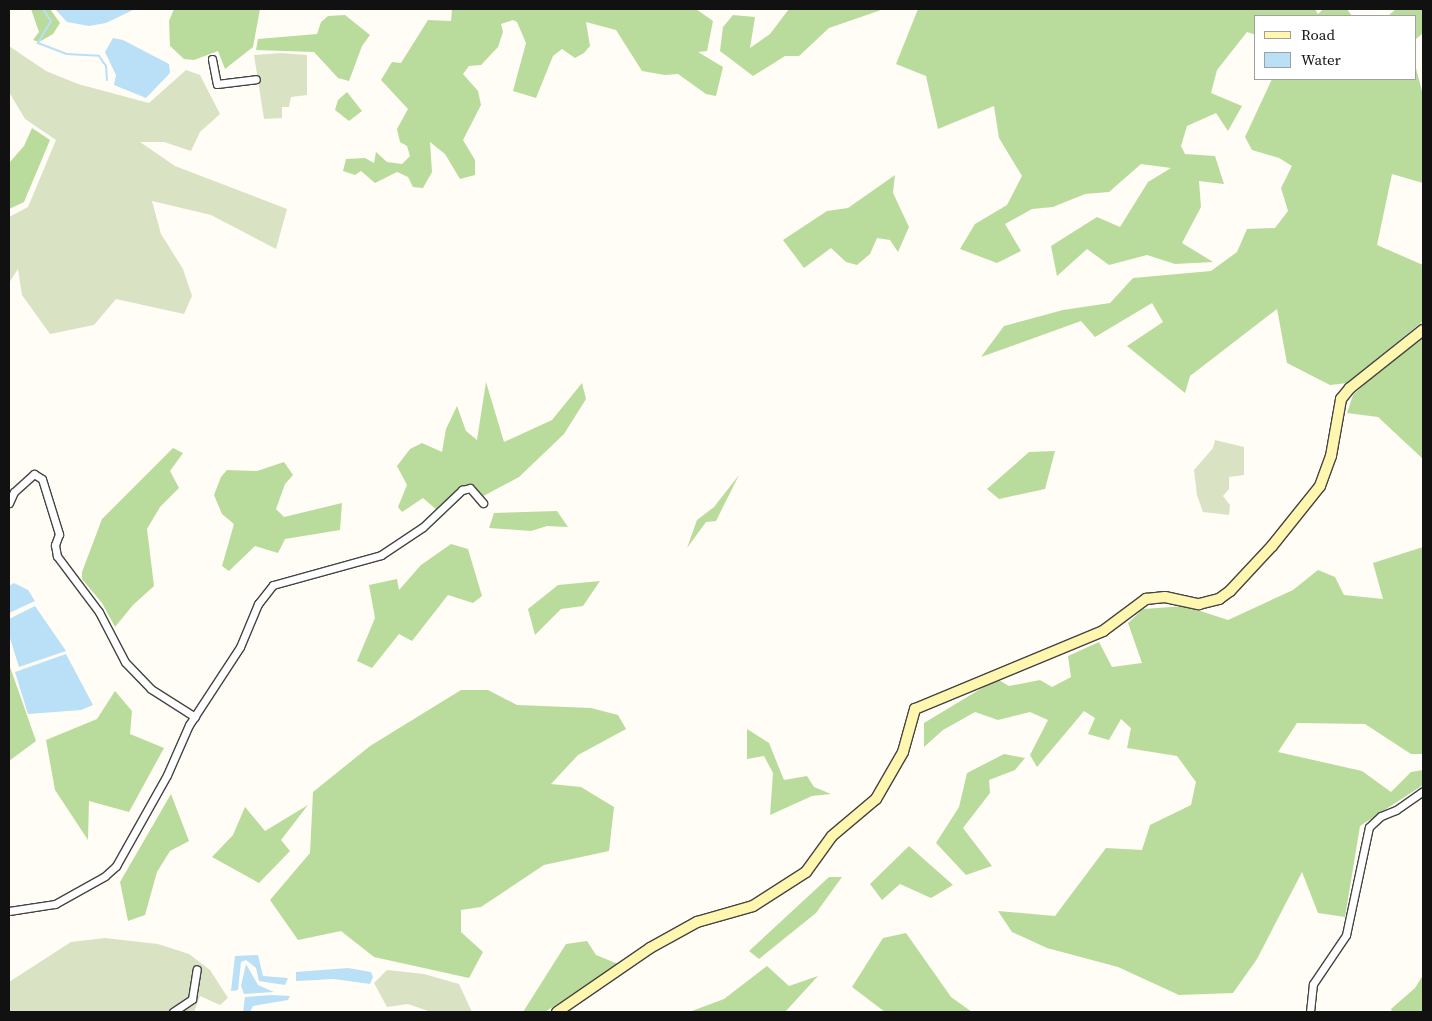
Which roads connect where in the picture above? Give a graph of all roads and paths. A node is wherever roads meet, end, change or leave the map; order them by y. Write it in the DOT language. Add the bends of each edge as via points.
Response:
graph roads {
  1 [pos="212,59"];
  2 [pos="256,79"];
  3 [pos="1423,330"];
  4 [pos="483,502"];
  5 [pos="9,503"];
  6 [pos="195,717"];
  7 [pos="1423,791"];
  8 [pos="9,911"];
  9 [pos="197,968"];
  10 [pos="173,1012"];
  11 [pos="557,1012"];
  12 [pos="1310,1012"];
  1 -- 2 [label="street" via="217,84"];
  3 -- 11 [label="street" via="1350,388 1341,399 1331,456 1320,486 1272,546 1230,591 1219,599 1199,604 1165,597 1146,599 1103,631 915,709 903,752 876,799 832,836 806,872 753,906 698,922 650,948"];
  4 -- 6 [label="street" via="470,488 462,490 422,527 381,556 273,585 258,604 240,647"];
  5 -- 6 [label="street" via="14,492 34,474 42,480 59,534 55,545 57,556 99,612 125,662 151,688"];
  6 -- 8 [label="street" via="116,866 105,876 55,904"];
  7 -- 12 [label="street" via="1369,827 1346,934 1313,984"];
  9 -- 10 [label="street" via="192,998"];
}
